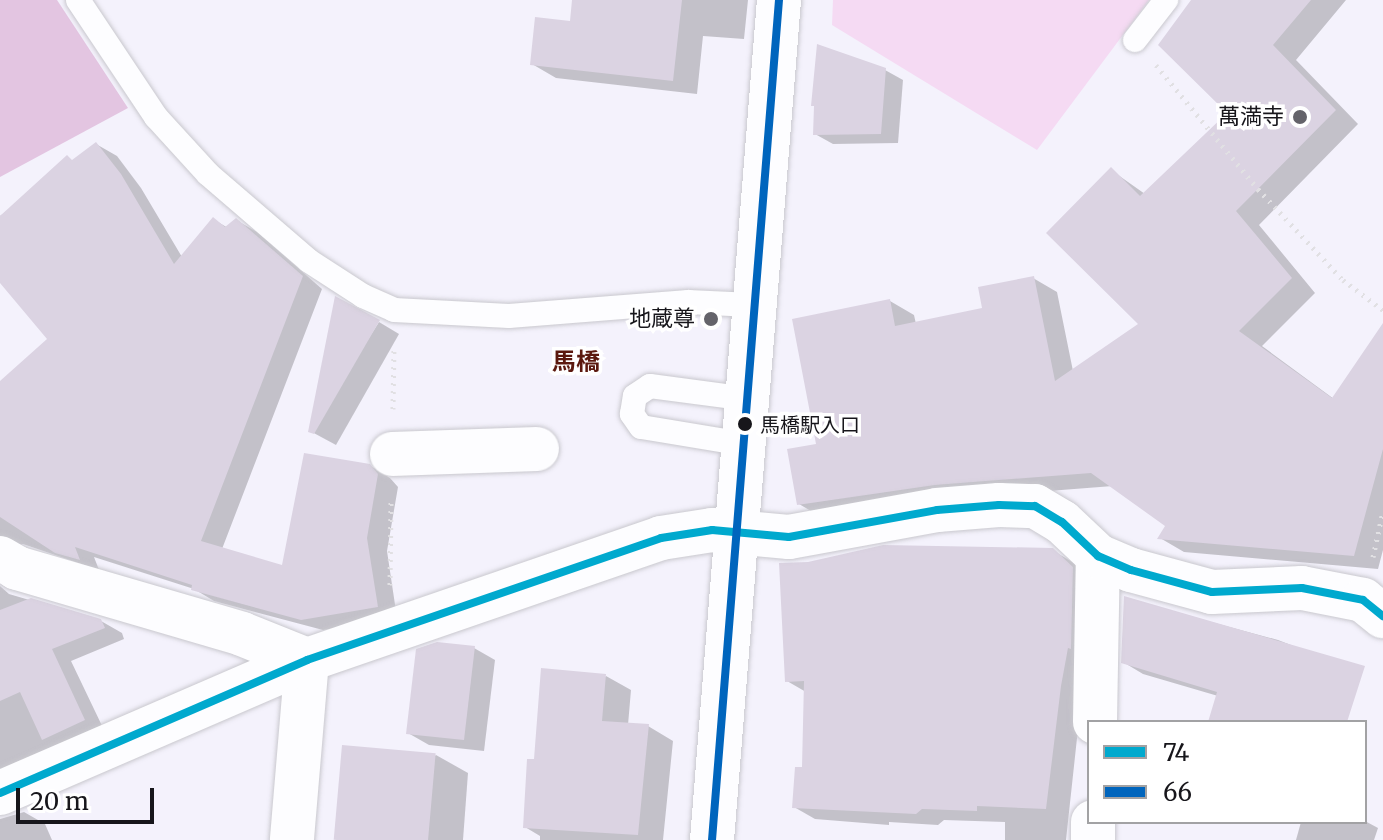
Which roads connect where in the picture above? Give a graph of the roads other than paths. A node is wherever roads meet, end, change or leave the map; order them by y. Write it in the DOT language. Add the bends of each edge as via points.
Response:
graph roads {
  1 [pos="78,0"];
  2 [pos="779,0"];
  3 [pos="1166,0"];
  4 [pos="1135,40"];
  5 [pos="753,305"];
  6 [pos="747,399"];
  7 [pos="744,444"];
  8 [pos="537,449"];
  9 [pos="392,454"];
  10 [pos="737,532"];
  11 [pos="1098,556"];
  12 [pos="0,558"];
  13 [pos="1383,616"];
  14 [pos="307,660"];
  15 [pos="1095,720"];
  16 [pos="0,793"];
  17 [pos="292,840"];
  18 [pos="712,840"];
  1 -- 5 [label="lane" via="156,117 208,174 309,261 394,310 509,316 688,302"];
  2 -- 5 [label="street"];
  3 -- 4 [label="lane"];
  5 -- 6 [label="street"];
  6 -- 7 [label="street"];
  6 -- 7 [label="lane" via="650,386 635,396 632,414 641,427"];
  7 -- 10 [label="street"];
  8 -- 9 [label="street"];
  10 -- 11 [label="street" via="789,537 937,510 1035,506 1062,522"];
  10 -- 14 [label="street" via="661,538"];
  10 -- 18 [label="street"];
  11 -- 13 [label="street" via="1212,592 1302,588 1363,600"];
  11 -- 15 [label="street"];
  12 -- 14 [label="street" via="17,568 242,634"];
  14 -- 16 [label="street"];
  14 -- 17 [label="street"];
}
